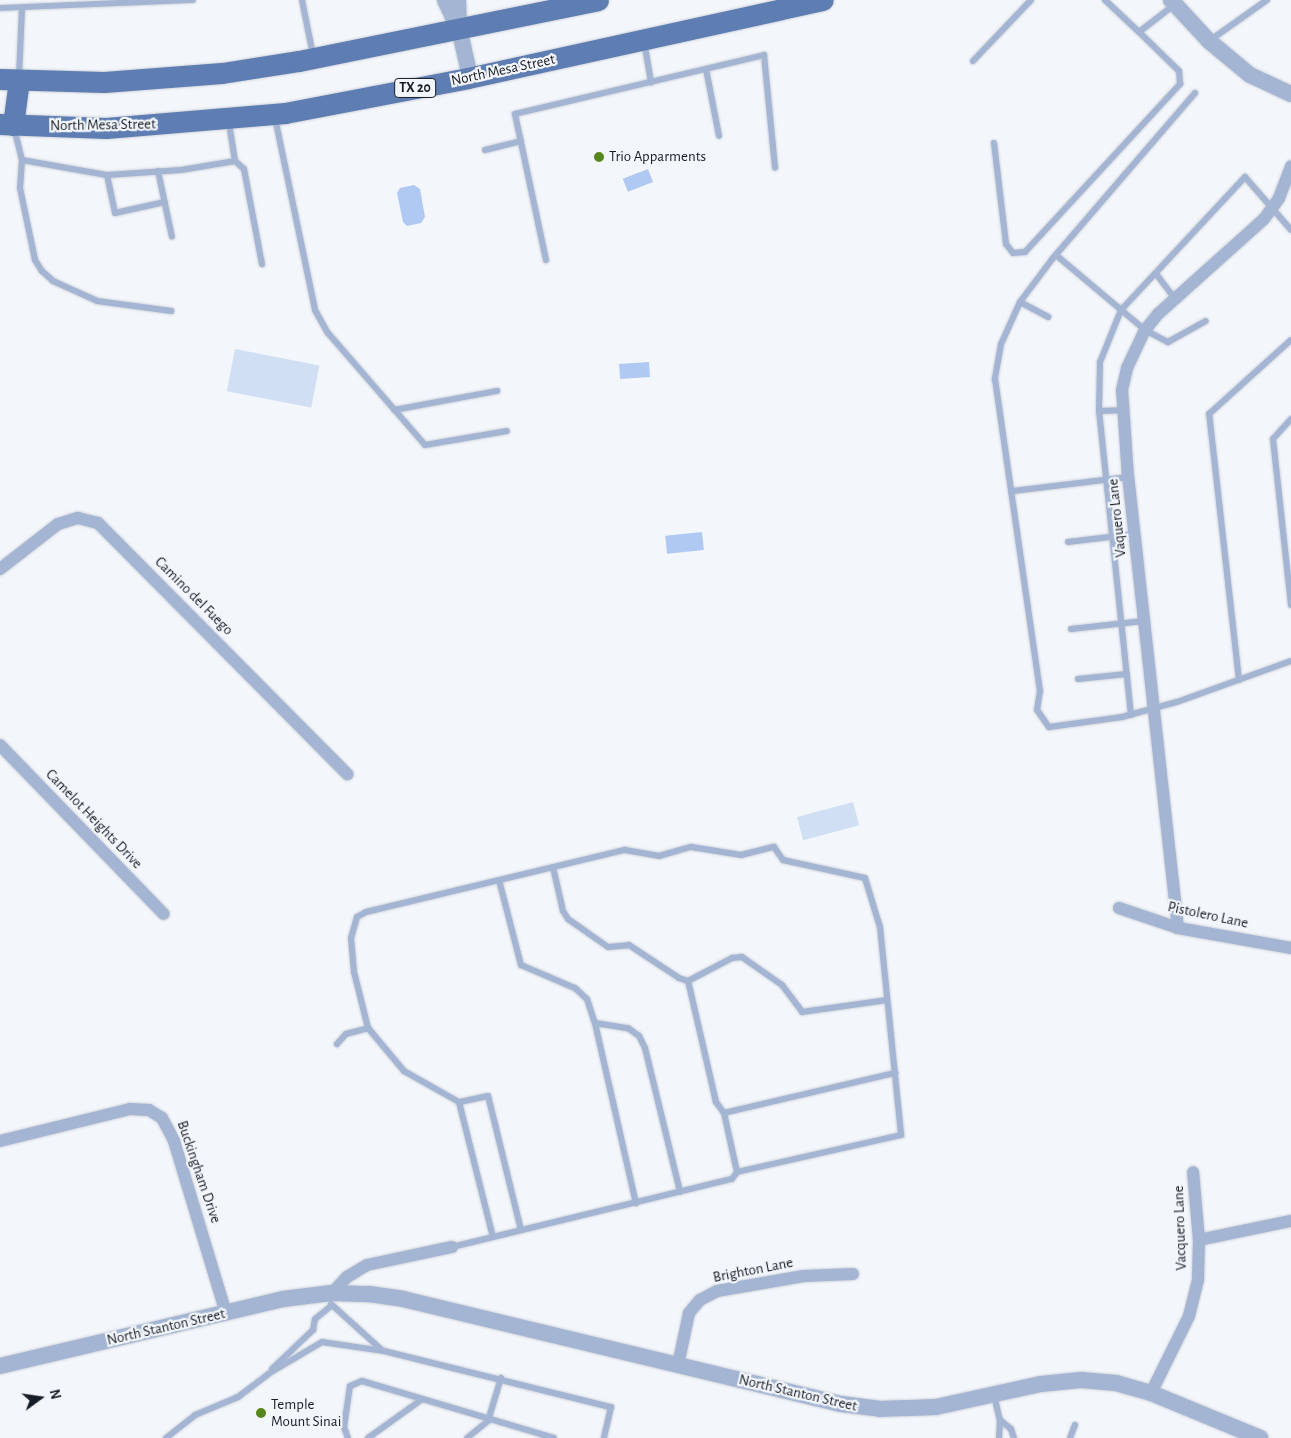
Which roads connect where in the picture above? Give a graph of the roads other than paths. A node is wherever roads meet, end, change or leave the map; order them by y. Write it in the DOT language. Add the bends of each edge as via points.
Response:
graph roads {
  1 [pos="9,0"];
  2 [pos="193,0"];
  3 [pos="302,0"];
  4 [pos="445,0"];
  5 [pos="458,0"];
  6 [pos="598,0"];
  7 [pos="823,0"];
  8 [pos="1030,0"];
  9 [pos="1105,0"];
  10 [pos="1267,0"];
  11 [pos="1172,2"];
  12 [pos="0,8"];
  13 [pos="11,8"];
  14 [pos="22,8"];
  15 [pos="459,28"];
  16 [pos="1139,32"];
  17 [pos="644,40"];
  18 [pos="1209,40"];
  19 [pos="314,58"];
  20 [pos="973,61"];
  21 [pos="706,69"];
  22 [pos="470,77"];
  23 [pos="10,80"];
  24 [pos="650,82"];
  25 [pos="1196,93"];
  26 [pos="1291,94"];
  27 [pos="274,115"];
  28 [pos="229,119"];
  29 [pos="7,124"];
  30 [pos="719,136"];
  31 [pos="521,141"];
  32 [pos="994,143"];
  33 [pos="485,150"];
  34 [pos="22,160"];
  35 [pos="235,161"];
  36 [pos="1291,166"];
  37 [pos="775,167"];
  38 [pos="158,171"];
  39 [pos="107,175"];
  40 [pos="165,202"];
  41 [pos="1271,210"];
  42 [pos="1291,230"];
  43 [pos="172,236"];
  44 [pos="1056,255"];
  45 [pos="546,260"];
  46 [pos="262,264"];
  47 [pos="1157,275"];
  48 [pos="1175,299"];
  49 [pos="1020,302"];
  50 [pos="1121,310"];
  51 [pos="171,312"];
  52 [pos="1048,317"];
  53 [pos="1206,321"];
  54 [pos="1145,330"];
  55 [pos="1291,340"];
  56 [pos="497,391"];
  57 [pos="394,410"];
  58 [pos="1122,410"];
  59 [pos="1099,411"];
  60 [pos="1291,418"];
  61 [pos="507,431"];
  62 [pos="1128,477"];
  63 [pos="1106,480"];
  64 [pos="1013,491"];
  65 [pos="1135,534"];
  66 [pos="1112,536"];
  67 [pos="1068,542"];
  68 [pos="0,569"];
  69 [pos="1291,605"];
  70 [pos="1144,622"];
  71 [pos="1122,624"];
  72 [pos="1071,629"];
  73 [pos="1291,661"];
  74 [pos="1127,674"];
  75 [pos="1078,679"];
  76 [pos="1239,680"];
  77 [pos="1154,708"];
  78 [pos="1131,715"];
  79 [pos="0,746"];
  80 [pos="347,774"];
  81 [pos="553,867"];
  82 [pos="499,880"];
  83 [pos="1119,908"];
  84 [pos="164,914"];
  85 [pos="1178,928"];
  86 [pos="1291,948"];
  87 [pos="688,981"];
  88 [pos="887,1000"];
  89 [pos="595,1023"];
  90 [pos="368,1028"];
  91 [pos="338,1044"];
  92 [pos="895,1073"];
  93 [pos="459,1102"];
  94 [pos="724,1113"];
  95 [pos="0,1141"];
  96 [pos="737,1172"];
  97 [pos="1193,1172"];
  98 [pos="680,1192"];
  99 [pos="636,1202"];
  100 [pos="1291,1221"];
  101 [pos="521,1230"];
  102 [pos="493,1237"];
  103 [pos="1200,1240"];
  104 [pos="452,1247"];
  105 [pos="853,1274"];
  106 [pos="332,1299"];
  107 [pos="226,1313"];
  108 [pos="384,1351"];
  109 [pos="678,1365"];
  110 [pos="0,1366"];
  111 [pos="268,1374"];
  112 [pos="501,1378"];
  113 [pos="1151,1393"];
  114 [pos="994,1395"];
  115 [pos="421,1400"];
  116 [pos="1000,1420"];
  117 [pos="488,1421"];
  118 [pos="1075,1425"];
  119 [pos="166,1438"];
  120 [pos="348,1438"];
  121 [pos="368,1438"];
  122 [pos="466,1438"];
  123 [pos="554,1438"];
  124 [pos="604,1438"];
  125 [pos="999,1438"];
  126 [pos="1014,1438"];
  127 [pos="1070,1438"];
  128 [pos="1260,1438"];
  1 -- 13 [label="lane"];
  2 -- 14 [label="lane"];
  3 -- 19 [label="lane"];
  4 -- 15 [label="street"];
  5 -- 15 [label="street"];
  6 -- 15 [label="main road"];
  7 -- 17 [label="main road, North Mesa Street / TX 20"];
  8 -- 20 [label="lane"];
  9 -- 16 [label="lane"];
  10 -- 18 [label="lane"];
  11 -- 16 [label="lane"];
  11 -- 18 [label="street"];
  12 -- 13 [label="lane"];
  13 -- 14 [label="lane"];
  14 -- 23 [label="lane"];
  15 -- 19 [label="main road"];
  15 -- 22 [label="street"];
  16 -- 32 [label="lane" via="1179,71 1180,84 1025,252 1013,253 1006,244"];
  17 -- 22 [label="main road, North Mesa Street / TX 20"];
  17 -- 24 [label="lane"];
  18 -- 26 [label="street" via="1250,75"];
  19 -- 23 [label="main road" via="152,80"];
  21 -- 24 [label="lane"];
  21 -- 30 [label="lane"];
  21 -- 37 [label="lane" via="764,55"];
  22 -- 27 [label="main road, North Mesa Street / TX 20"];
  23 -- 29 [label="main road"];
  24 -- 31 [label="lane" via="515,114"];
  25 -- 44 [label="lane"];
  27 -- 28 [label="main road, North Mesa Street / TX 20"];
  27 -- 57 [label="lane" via="315,310 328,333"];
  28 -- 29 [label="main road, North Mesa Street / TX 20" via="106,128"];
  28 -- 35 [label="lane"];
  29 -- 34 [label="lane"];
  31 -- 33 [label="lane"];
  31 -- 45 [label="lane"];
  34 -- 39 [label="lane"];
  34 -- 51 [label="lane" via="20,188 35,260 42,271 53,281 96,301"];
  35 -- 38 [label="lane"];
  35 -- 46 [label="lane" via="244,169"];
  36 -- 41 [label="street, Vaquero Lane"];
  38 -- 39 [label="lane"];
  38 -- 40 [label="lane"];
  39 -- 40 [label="lane" via="115,213"];
  40 -- 43 [label="lane"];
  41 -- 42 [label="lane"];
  41 -- 47 [label="lane" via="1245,177"];
  41 -- 48 [label="street, Vaquero Lane" via="1264,220"];
  44 -- 49 [label="lane"];
  44 -- 50 [label="lane"];
  47 -- 48 [label="lane"];
  47 -- 50 [label="lane"];
  48 -- 54 [label="street, Vaquero Lane"];
  49 -- 52 [label="lane"];
  49 -- 64 [label="lane" via="1001,344 996,379"];
  50 -- 54 [label="lane"];
  50 -- 59 [label="lane" via="1100,362"];
  53 -- 54 [label="lane" via="1168,342"];
  54 -- 58 [label="street, Vaquero Lane" via="1127,368"];
  55 -- 76 [label="lane" via="1209,414"];
  56 -- 57 [label="lane"];
  57 -- 61 [label="lane" via="425,445"];
  58 -- 59 [label="lane"];
  58 -- 62 [label="street, Vaquero Lane"];
  59 -- 63 [label="lane"];
  60 -- 69 [label="lane" via="1273,439"];
  62 -- 63 [label="lane"];
  62 -- 65 [label="street, Vaquero Lane"];
  63 -- 64 [label="lane"];
  63 -- 66 [label="lane"];
  64 -- 78 [label="lane" via="1040,691 1037,710 1040,718 1049,727"];
  65 -- 66 [label="lane"];
  65 -- 70 [label="street, Vaquero Lane"];
  66 -- 67 [label="lane"];
  66 -- 71 [label="lane"];
  68 -- 80 [label="street, Camino del Fuego" via="58,524 78,518 98,523"];
  70 -- 71 [label="lane"];
  70 -- 77 [label="street, Vaquero Lane"];
  71 -- 72 [label="lane"];
  71 -- 74 [label="lane"];
  73 -- 76 [label="lane"];
  74 -- 75 [label="lane"];
  74 -- 78 [label="lane"];
  76 -- 77 [label="lane"];
  77 -- 78 [label="lane"];
  77 -- 85 [label="street, Vaquero Lane"];
  79 -- 84 [label="street, Camelot Heights Drive"];
  81 -- 82 [label="lane"];
  81 -- 87 [label="lane" via="563,911 568,919 608,947 629,945"];
  81 -- 88 [label="lane" via="625,850 659,856 691,847 741,855 774,847 783,860 865,878 880,927"];
  82 -- 89 [label="lane" via="521,965 575,988 588,999"];
  82 -- 90 [label="lane" via="366,912 357,917 351,932 352,956"];
  83 -- 85 [label="street, Pistolero Lane"];
  85 -- 86 [label="street, Pistolero Lane"];
  87 -- 88 [label="lane" via="732,958 742,957 782,985 802,1012"];
  87 -- 94 [label="lane" via="716,1102"];
  88 -- 92 [label="lane"];
  89 -- 98 [label="lane" via="628,1028 639,1036 645,1048"];
  89 -- 99 [label="lane"];
  90 -- 91 [label="lane" via="346,1034"];
  90 -- 93 [label="lane" via="404,1072"];
  92 -- 94 [label="lane"];
  92 -- 96 [label="lane" via="901,1135"];
  93 -- 101 [label="lane" via="488,1096"];
  93 -- 102 [label="lane"];
  94 -- 96 [label="lane"];
  95 -- 107 [label="street, Buckingham Drive" via="130,1109 149,1110 162,1118 174,1141"];
  96 -- 98 [label="lane" via="732,1179"];
  97 -- 103 [label="street, Vacquero Lane"];
  98 -- 99 [label="lane"];
  99 -- 101 [label="lane"];
  100 -- 103 [label="street"];
  101 -- 102 [label="lane"];
  102 -- 104 [label="lane"];
  103 -- 113 [label="street, Vacquero Lane" via="1198,1280 1189,1316"];
  104 -- 106 [label="street" via="368,1266 347,1277"];
  105 -- 109 [label="street, Brighton Lane" via="795,1278 717,1292 700,1300 689,1313"];
  106 -- 107 [label="street, North Stanton Street" via="283,1299"];
  106 -- 108 [label="lane"];
  106 -- 109 [label="street, North Stanton Street" via="403,1299"];
  106 -- 111 [label="lane" via="315,1319 313,1330"];
  107 -- 110 [label="street, North Stanton Street"];
  108 -- 111 [label="lane" via="322,1342"];
  108 -- 112 [label="lane"];
  109 -- 114 [label="street, North Stanton Street" via="879,1410 936,1407"];
  111 -- 119 [label="lane" via="238,1397 195,1415"];
  112 -- 117 [label="lane"];
  112 -- 124 [label="lane" via="611,1407"];
  113 -- 114 [label="street, North Stanton Street" via="1116,1383 1081,1380 1041,1384"];
  113 -- 128 [label="street, North Stanton Street"];
  114 -- 116 [label="lane"];
  115 -- 117 [label="lane"];
  115 -- 120 [label="lane" via="362,1381 354,1382 350,1386 344,1427"];
  115 -- 121 [label="lane"];
  116 -- 125 [label="lane"];
  116 -- 126 [label="lane" via="1011,1429"];
  117 -- 122 [label="lane"];
  117 -- 123 [label="lane"];
  118 -- 127 [label="lane"];
}
